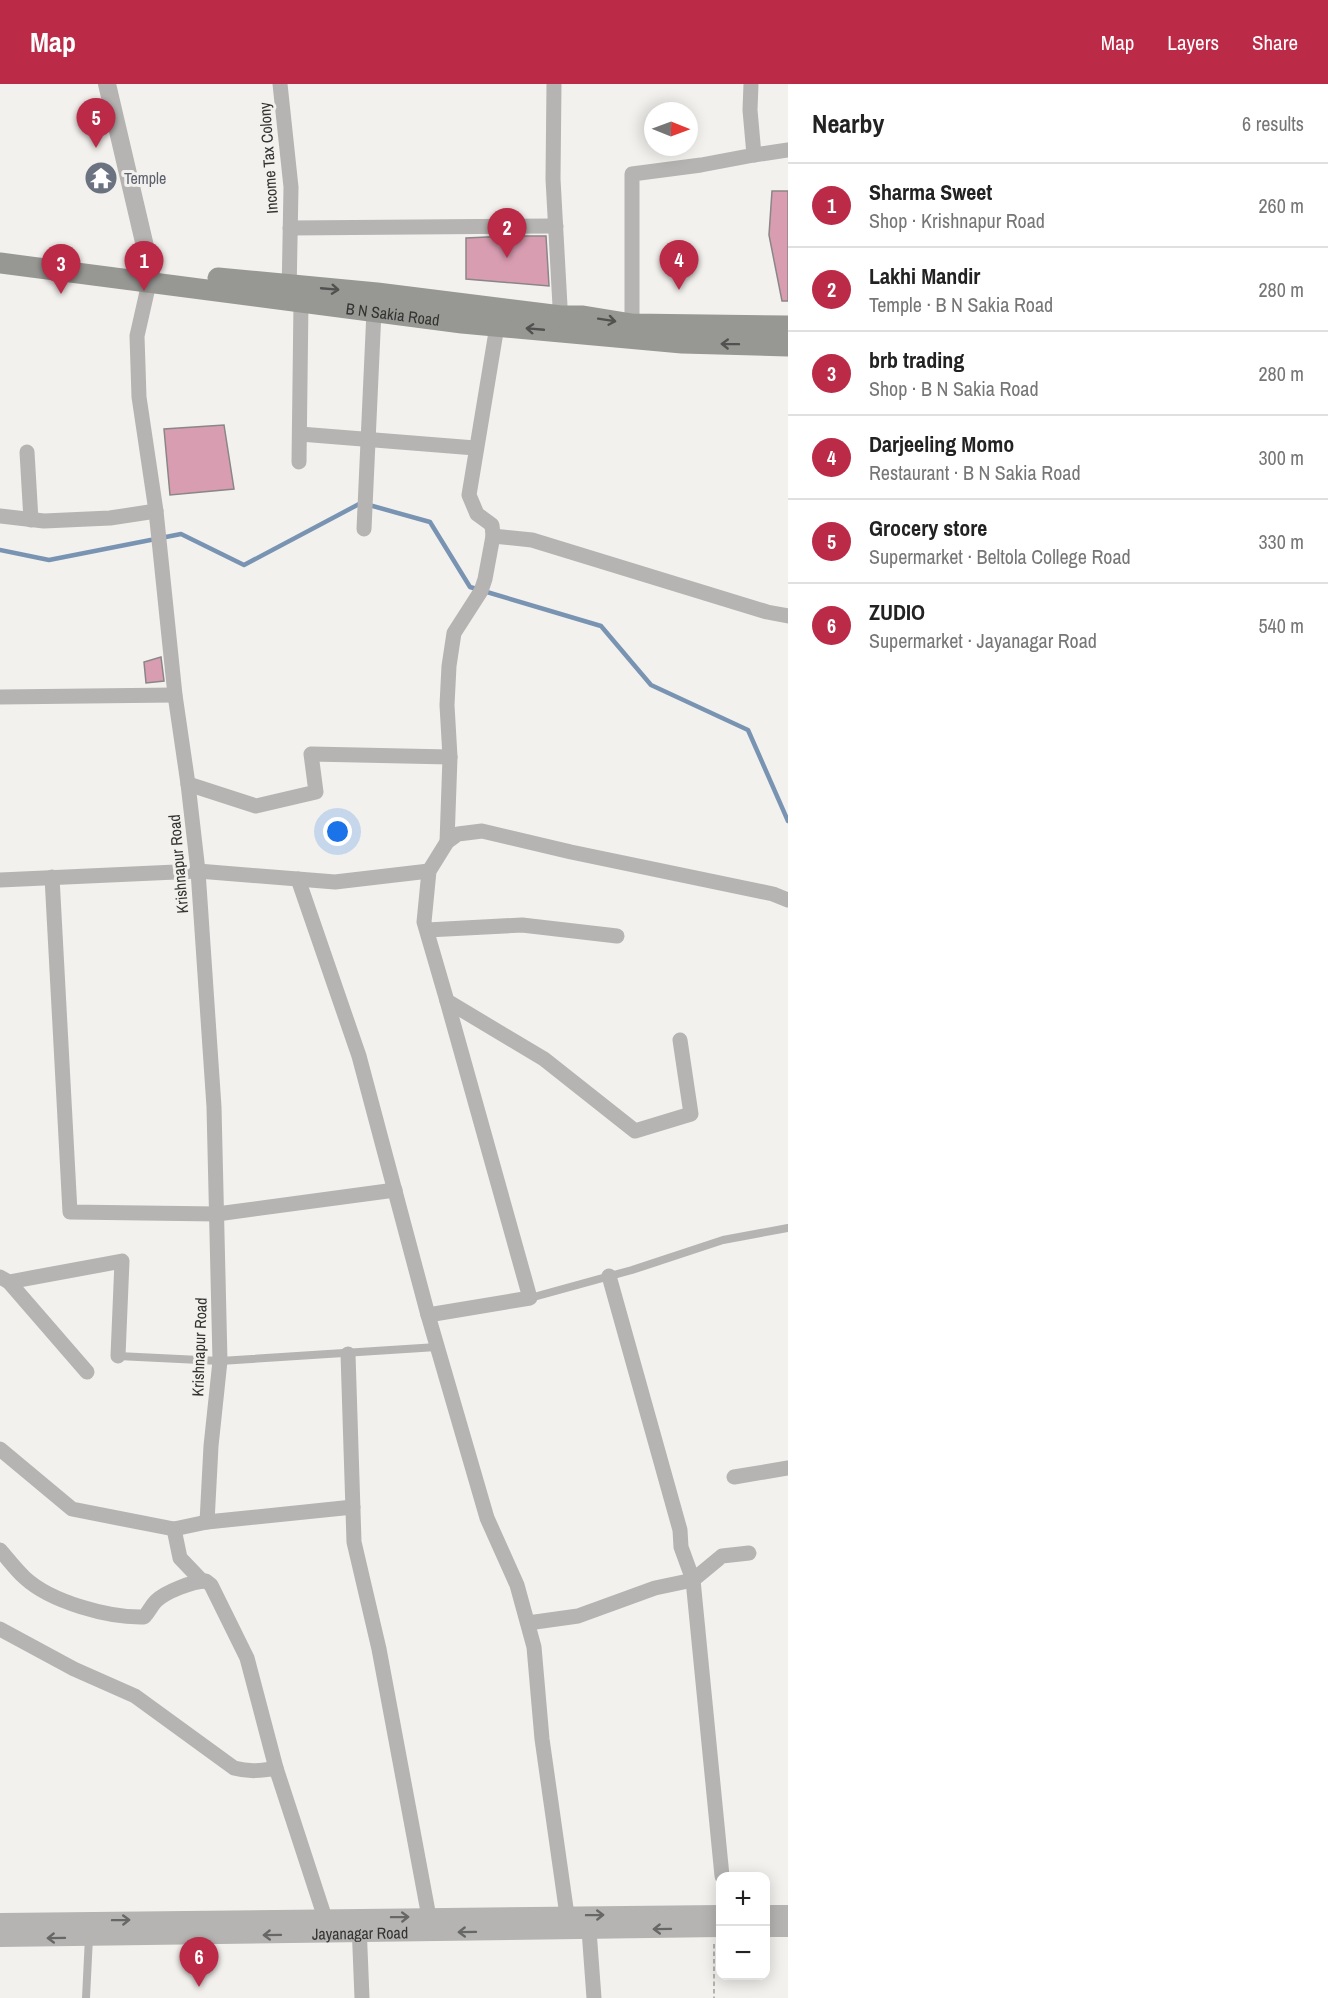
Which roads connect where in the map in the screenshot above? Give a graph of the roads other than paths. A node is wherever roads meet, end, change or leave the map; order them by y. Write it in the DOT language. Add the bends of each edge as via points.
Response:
graph roads {
  1 [pos="107,84"];
  2 [pos="280,84"];
  3 [pos="554,84"];
  4 [pos="751,84"];
  5 [pos="788,150"];
  6 [pos="754,155"];
  7 [pos="556,226"];
  8 [pos="290,228"];
  9 [pos="0,254"];
  10 [pos="0,263"];
  11 [pos="150,278"];
  12 [pos="293,296"];
  13 [pos="374,311"];
  14 [pos="561,324"];
  15 [pos="632,324"];
  16 [pos="497,326"];
  17 [pos="788,327"];
  18 [pos="788,346"];
  19 [pos="300,434"];
  20 [pos="368,440"];
  21 [pos="476,448"];
  22 [pos="27,452"];
  23 [pos="299,462"];
  24 [pos="156,512"];
  25 [pos="0,516"];
  26 [pos="31,520"];
  27 [pos="364,529"];
  28 [pos="493,536"];
  29 [pos="788,616"];
  30 [pos="175,696"];
  31 [pos="0,697"];
  32 [pos="450,758"];
  33 [pos="188,784"];
  34 [pos="447,842"];
  35 [pos="198,871"];
  36 [pos="429,871"];
  37 [pos="52,877"];
  38 [pos="298,879"];
  39 [pos="0,880"];
  40 [pos="788,900"];
  41 [pos="427,930"];
  42 [pos="617,936"];
  43 [pos="447,1001"];
  44 [pos="680,1040"];
  45 [pos="395,1190"];
  46 [pos="217,1214"];
  47 [pos="788,1228"];
  48 [pos="609,1276"];
  49 [pos="4,1279"];
  50 [pos="530,1298"];
  51 [pos="428,1316"];
  52 [pos="437,1347"];
  53 [pos="348,1354"];
  54 [pos="118,1356"];
  55 [pos="220,1360"];
  56 [pos="87,1372"];
  57 [pos="0,1449"];
  58 [pos="788,1468"];
  59 [pos="734,1477"];
  60 [pos="353,1507"];
  61 [pos="207,1522"];
  62 [pos="174,1529"];
  63 [pos="0,1550"];
  64 [pos="749,1552"];
  65 [pos="693,1580"];
  66 [pos="202,1581"];
  67 [pos="528,1623"];
  68 [pos="0,1629"];
  69 [pos="276,1767"];
  70 [pos="722,1872"];
  71 [pos="716,1914"];
  72 [pos="770,1914"];
  73 [pos="788,1914"];
  74 [pos="325,1918"];
  75 [pos="0,1922"];
  76 [pos="568,1923"];
  77 [pos="429,1925"];
  78 [pos="359,1926"];
  79 [pos="770,1928"];
  80 [pos="788,1928"];
  81 [pos="590,1930"];
  82 [pos="716,1935"];
  83 [pos="89,1937"];
  84 [pos="0,1938"];
  85 [pos="86,1998"];
  86 [pos="362,1998"];
  87 [pos="594,1998"];
  1 -- 11 [label="street"];
  2 -- 8 [label="street, Income Tax Colony" via="291,187"];
  3 -- 7 [label="street"];
  4 -- 6 [label="street"];
  5 -- 6 [label="street"];
  6 -- 15 [label="street" via="632,174"];
  7 -- 8 [label="street"];
  7 -- 14 [label="street"];
  8 -- 12 [label="street, Income Tax Colony"];
  9 -- 11 [label="main road, B N Sakia Road"];
  10 -- 11 [label="main road, B N Sakia Road"];
  11 -- 12 [label="main road, B N Sakia Road"];
  11 -- 24 [label="street, Krishnapur Road" via="137,336 139,397"];
  12 -- 13 [label="main road, B N Sakia Road"];
  12 -- 14 [label="main road, B N Sakia Road, one-way" via="376,293"];
  12 -- 19 [label="street, Income Tax Colony"];
  13 -- 16 [label="main road, B N Sakia Road"];
  13 -- 20 [label="street"];
  14 -- 15 [label="main road, B N Sakia Road, one-way" via="583,316"];
  14 -- 16 [label="main road, B N Sakia Road, one-way"];
  18 -- 14 [label="main road, B N Sakia Road, one-way" via="682,343"];
  15 -- 17 [label="main road, B N Sakia Road"];
  16 -- 21 [label="street"];
  19 -- 20 [label="street"];
  19 -- 23 [label="street, Income Tax Colony"];
  20 -- 21 [label="street"];
  20 -- 27 [label="street"];
  21 -- 28 [label="street" via="469,495 477,514 492,525"];
  22 -- 26 [label="street"];
  24 -- 26 [label="street" via="99,519"];
  24 -- 30 [label="street, Krishnapur Road"];
  25 -- 26 [label="street"];
  28 -- 29 [label="street" via="532,540"];
  28 -- 32 [label="street" via="481,591 454,633 448,666"];
  30 -- 31 [label="street"];
  30 -- 33 [label="street, Krishnapur Road"];
  32 -- 33 [label="street" via="311,754 316,792 256,806"];
  32 -- 34 [label="street"];
  33 -- 35 [label="street, Krishnapur Road"];
  34 -- 36 [label="street"];
  34 -- 40 [label="street" via="458,834 482,831"];
  35 -- 37 [label="street"];
  35 -- 38 [label="street"];
  35 -- 46 [label="street, Krishnapur Road"];
  36 -- 38 [label="street" via="335,882"];
  36 -- 41 [label="street" via="424,922"];
  37 -- 39 [label="street"];
  37 -- 46 [label="street" via="70,1212"];
  38 -- 45 [label="street" via="359,1056"];
  41 -- 42 [label="street" via="522,925"];
  41 -- 43 [label="street"];
  43 -- 44 [label="street" via="543,1059 635,1131 691,1114"];
  43 -- 50 [label="street"];
  45 -- 46 [label="street"];
  45 -- 51 [label="street"];
  46 -- 55 [label="street, Krishnapur Road"];
  47 -- 48 [label="lane" via="723,1240"];
  48 -- 50 [label="lane"];
  48 -- 65 [label="street"];
  49 -- 54 [label="street" via="122,1261"];
  49 -- 56 [label="street"];
  50 -- 51 [label="street"];
  51 -- 52 [label="street"];
  52 -- 53 [label="lane"];
  52 -- 67 [label="street" via="487,1518 517,1585"];
  53 -- 55 [label="lane"];
  53 -- 60 [label="street"];
  54 -- 55 [label="lane"];
  55 -- 61 [label="street, Krishnapur Road"];
  57 -- 62 [label="street" via="72,1509"];
  58 -- 59 [label="street"];
  60 -- 61 [label="street"];
  60 -- 77 [label="street" via="354,1542 379,1649"];
  61 -- 62 [label="street"];
  62 -- 66 [label="street" via="180,1558"];
  63 -- 66 [label="street" via="26,1579 46,1592 76,1606 121,1615 144,1617 165,1595"];
  64 -- 65 [label="street" via="722,1556"];
  65 -- 67 [label="street" via="655,1588 578,1616"];
  65 -- 70 [label="street"];
  66 -- 69 [label="street" via="211,1585 247,1658"];
  67 -- 76 [label="street"];
  68 -- 69 [label="street" via="135,1696 234,1768 260,1771"];
  69 -- 74 [label="street"];
  76 -- 71 [label="street, Jayanagar Road, one-way"];
  72 -- 73 [label="street"];
  75 -- 74 [label="street, Jayanagar Road, one-way"];
  74 -- 78 [label="street, Jayanagar Road"];
  76 -- 77 [label="street, Jayanagar Road"];
  76 -- 81 [label="street, Jayanagar Road"];
  77 -- 78 [label="street, Jayanagar Road"];
  78 -- 83 [label="street, Jayanagar Road, one-way"];
  78 -- 86 [label="street"];
  79 -- 80 [label="street"];
  82 -- 81 [label="street, Jayanagar Road, one-way"];
  81 -- 87 [label="street"];
  83 -- 84 [label="street, Jayanagar Road, one-way"];
  83 -- 85 [label="lane"];
}
